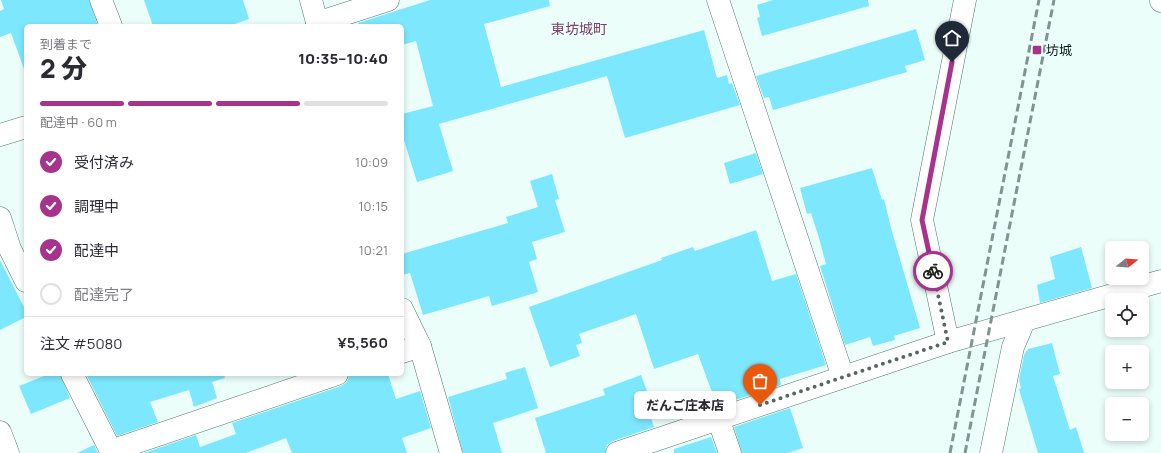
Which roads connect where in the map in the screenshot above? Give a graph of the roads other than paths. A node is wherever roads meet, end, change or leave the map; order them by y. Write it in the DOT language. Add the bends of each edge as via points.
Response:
graph roads {
  1 [pos="101,0"];
  2 [pos="311,0"];
  3 [pos="388,0"];
  4 [pos="718,0"];
  5 [pos="965,0"];
  6 [pos="110,24"];
  7 [pos="317,24"];
  8 [pos="24,128"];
  9 [pos="0,135"];
  10 [pos="0,218"];
  11 [pos="24,277"];
  12 [pos="1161,281"];
  13 [pos="404,318"];
  14 [pos="1024,321"];
  15 [pos="948,342"];
  16 [pos="411,349"];
  17 [pos="73,376"];
  18 [pos="331,376"];
  19 [pos="843,377"];
  20 [pos="718,418"];
  21 [pos="0,432"];
  22 [pos="8,453"];
  23 [pos="451,453"];
  24 [pos="617,453"];
  25 [pos="730,453"];
  26 [pos="991,453"];
  1 -- 6 [label="street"];
  2 -- 7 [label="street"];
  3 -- 7 [label="street"];
  4 -- 19 [label="street"];
  5 -- 15 [label="street" via="922,220"];
  8 -- 9 [label="street"];
  10 -- 11 [label="street" via="10,249"];
  12 -- 14 [label="street"];
  13 -- 16 [label="street"];
  14 -- 15 [label="street"];
  14 -- 26 [label="street" via="1013,347"];
  15 -- 19 [label="street"];
  16 -- 23 [label="street"];
  17 -- 18 [label="street" via="111,451"];
  19 -- 20 [label="street"];
  20 -- 24 [label="street"];
  20 -- 25 [label="street"];
  21 -- 22 [label="street"];
}
